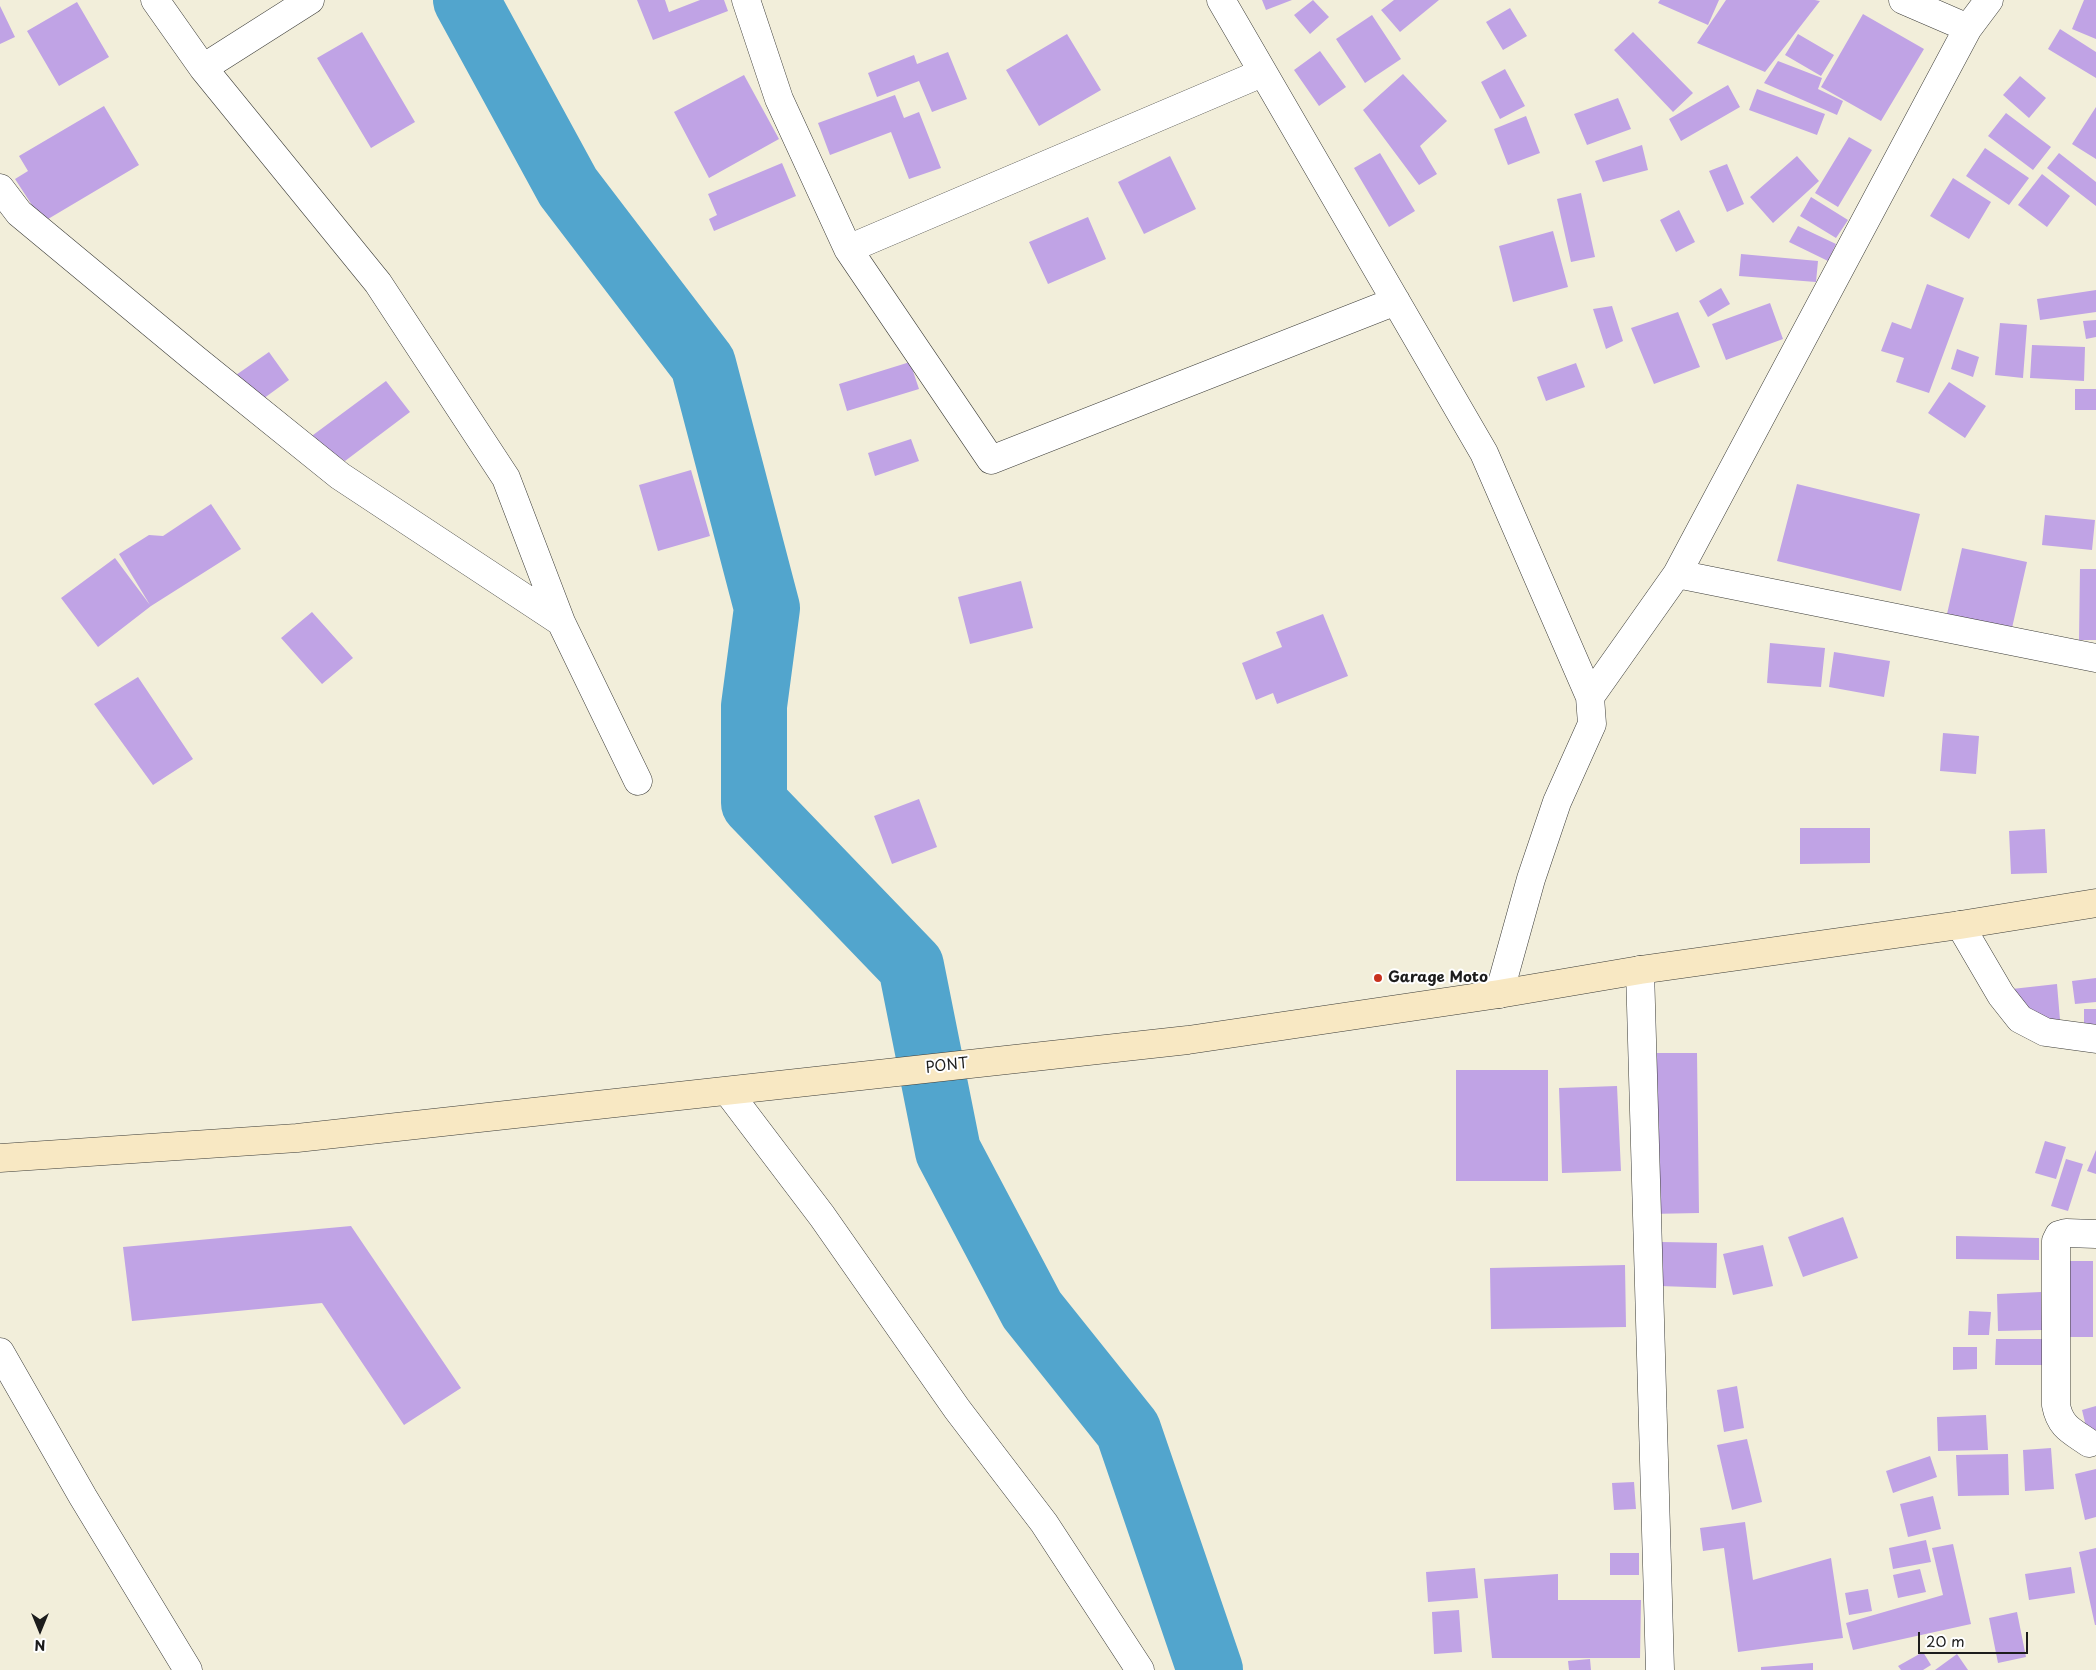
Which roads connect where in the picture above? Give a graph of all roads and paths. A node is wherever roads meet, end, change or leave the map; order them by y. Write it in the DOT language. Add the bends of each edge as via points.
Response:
graph roads {
  1 [pos="155,0"];
  2 [pos="310,0"];
  3 [pos="746,0"];
  4 [pos="1221,0"];
  5 [pos="1903,0"];
  6 [pos="1989,0"];
  7 [pos="1968,28"];
  8 [pos="203,68"];
  9 [pos="1262,73"];
  10 [pos="0,188"];
  11 [pos="848,249"];
  12 [pos="1396,301"];
  13 [pos="1677,574"];
  14 [pos="560,622"];
  15 [pos="2096,658"];
  16 [pos="1590,696"];
  17 [pos="638,781"];
  18 [pos="2096,903"];
  19 [pos="1960,925"];
  20 [pos="1640,970"];
  21 [pos="1498,994"];
  22 [pos="2096,1039"];
  23 [pos="728,1092"];
  24 [pos="0,1158"];
  25 [pos="2096,1234"];
  26 [pos="0,1352"];
  27 [pos="2089,1443"];
  28 [pos="188,1670"];
  29 [pos="1140,1670"];
  30 [pos="1660,1670"];
  1 -- 8 [label="street"];
  2 -- 8 [label="street"];
  3 -- 11 [label="street" via="779,100"];
  4 -- 9 [label="street"];
  5 -- 7 [label="street"];
  6 -- 7 [label="street"];
  7 -- 13 [label="street"];
  8 -- 14 [label="street" via="378,283 506,478"];
  9 -- 11 [label="street"];
  9 -- 12 [label="street"];
  10 -- 14 [label="street" via="19,213 340,476"];
  11 -- 12 [label="street" via="991,460"];
  12 -- 16 [label="street" via="1484,453"];
  13 -- 15 [label="street"];
  13 -- 16 [label="street"];
  14 -- 17 [label="street"];
  16 -- 21 [label="street" via="1592,724 1557,802"];
  18 -- 19 [label="main road, PONT"];
  19 -- 20 [label="main road, PONT"];
  19 -- 22 [label="street" via="2001,995 2020,1019 2045,1032"];
  20 -- 21 [label="main road, PONT"];
  20 -- 30 [label="street"];
  21 -- 23 [label="main road, PONT" via="1188,1040"];
  23 -- 24 [label="main road, PONT" via="297,1138"];
  23 -- 29 [label="street" via="1044,1523"];
  25 -- 27 [label="street" via="2066,1232 2056,1241 2056,1405 2059,1418 2066,1427"];
  26 -- 28 [label="street"];
}
